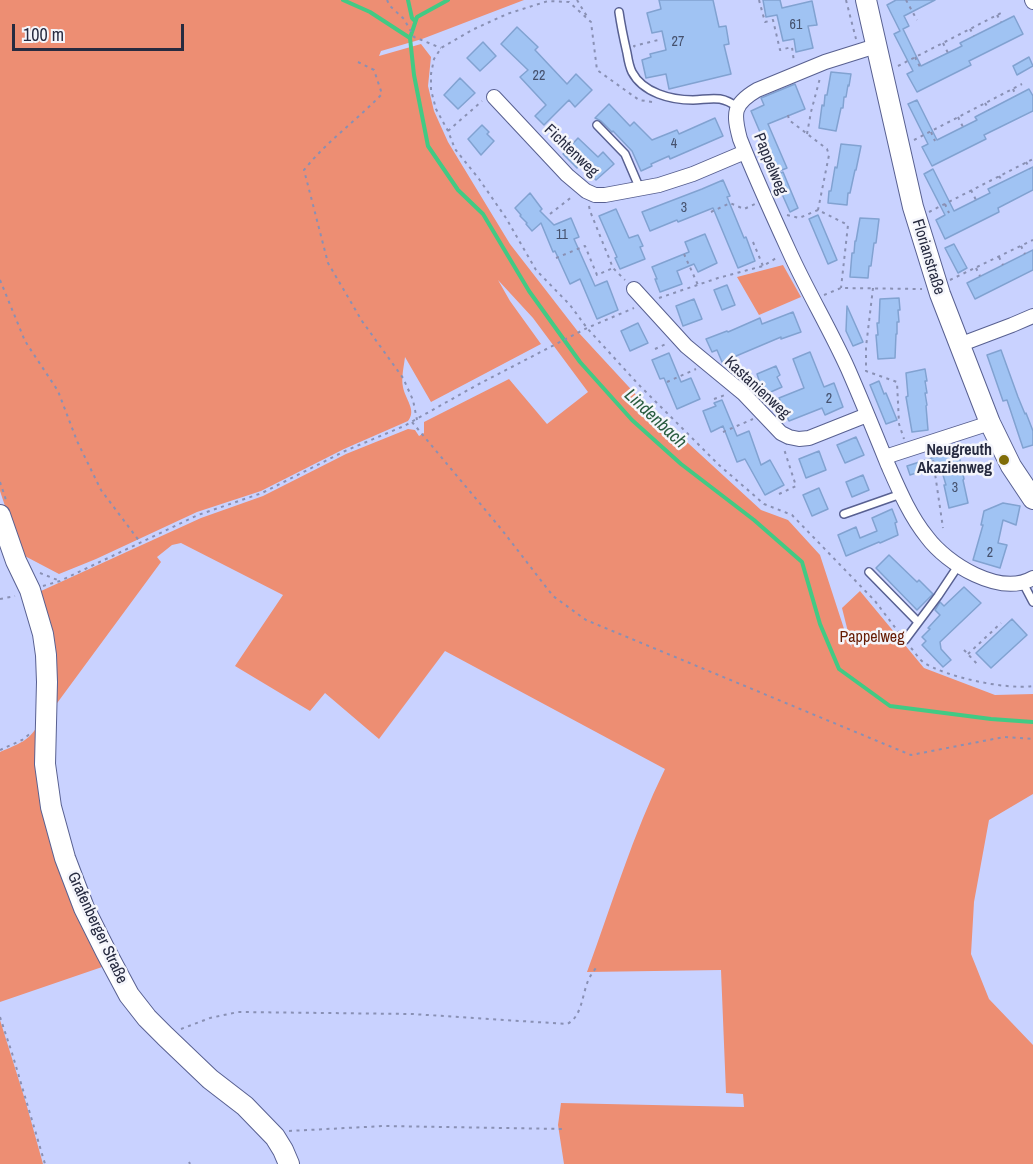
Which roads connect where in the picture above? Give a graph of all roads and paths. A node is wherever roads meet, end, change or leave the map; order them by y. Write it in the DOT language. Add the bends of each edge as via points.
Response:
graph roads {
  1 [pos="387,0"];
  2 [pos="577,0"];
  3 [pos="759,0"];
  4 [pos="846,0"];
  5 [pos="866,0"];
  6 [pos="906,0"];
  7 [pos="619,12"];
  8 [pos="1003,12"];
  9 [pos="997,15"];
  10 [pos="917,20"];
  11 [pos="591,22"];
  12 [pos="1001,22"];
  13 [pos="970,29"];
  14 [pos="974,36"];
  15 [pos="658,40"];
  16 [pos="943,43"];
  17 [pos="441,48"];
  18 [pos="867,48"];
  19 [pos="948,53"];
  20 [pos="637,56"];
  21 [pos="915,57"];
  22 [pos="358,62"];
  23 [pos="825,62"];
  24 [pos="907,62"];
  25 [pos="920,67"];
  26 [pos="796,74"];
  27 [pos="1022,84"];
  28 [pos="1013,89"];
  29 [pos="1016,96"];
  30 [pos="494,97"];
  31 [pos="985,103"];
  32 [pos="737,107"];
  33 [pos="989,110"];
  34 [pos="788,115"];
  35 [pos="958,117"];
  36 [pos="597,125"];
  37 [pos="963,127"];
  38 [pos="448,131"];
  39 [pos="930,132"];
  40 [pos="807,134"];
  41 [pos="935,141"];
  42 [pos="899,148"];
  43 [pos="745,152"];
  44 [pos="1033,159"];
  45 [pos="1026,162"];
  46 [pos="1030,169"];
  47 [pos="999,176"];
  48 [pos="1003,182"];
  49 [pos="640,189"];
  50 [pos="584,190"];
  51 [pos="971,190"];
  52 [pos="976,200"];
  53 [pos="945,204"];
  54 [pos="769,206"];
  55 [pos="818,210"];
  56 [pos="711,212"];
  57 [pos="949,213"];
  58 [pos="550,214"];
  59 [pos="916,219"];
  60 [pos="1033,240"];
  61 [pos="753,242"];
  62 [pos="1021,246"];
  63 [pos="789,251"];
  64 [pos="684,254"];
  65 [pos="1025,254"];
  66 [pos="999,257"];
  67 [pos="556,258"];
  68 [pos="1003,265"];
  69 [pos="763,266"];
  70 [pos="613,268"];
  71 [pos="976,268"];
  72 [pos="980,276"];
  73 [pos="0,280"];
  74 [pos="945,283"];
  75 [pos="698,285"];
  76 [pos="841,288"];
  77 [pos="873,288"];
  78 [pos="927,288"];
  79 [pos="634,289"];
  80 [pos="813,300"];
  81 [pos="646,303"];
  82 [pos="1033,316"];
  83 [pos="959,345"];
  84 [pos="707,365"];
  85 [pos="667,382"];
  86 [pos="764,415"];
  87 [pos="867,415"];
  88 [pos="417,420"];
  89 [pos="412,423"];
  90 [pos="990,423"];
  91 [pos="723,432"];
  92 [pos="789,437"];
  93 [pos="930,443"];
  94 [pos="907,450"];
  95 [pos="885,458"];
  96 [pos="779,494"];
  97 [pos="901,494"];
  98 [pos="1033,499"];
  99 [pos="844,514"];
  100 [pos="0,515"];
  101 [pos="943,528"];
  102 [pos="140,542"];
  103 [pos="958,566"];
  104 [pos="869,572"];
  105 [pos="60,581"];
  106 [pos="1028,581"];
  107 [pos="16,595"];
  108 [pos="0,599"];
  109 [pos="1033,602"];
  110 [pos="918,622"];
  111 [pos="1000,622"];
  112 [pos="905,640"];
  113 [pos="964,650"];
  114 [pos="968,654"];
  115 [pos="979,666"];
  116 [pos="1033,739"];
  117 [pos="596,968"];
  118 [pos="0,1017"];
  119 [pos="178,1030"];
  120 [pos="563,1129"];
  121 [pos="291,1131"];
  122 [pos="45,1164"];
  123 [pos="289,1164"];
  1 -- 17 [label="path" via="414,37"];
  2 -- 11 [label="path"];
  3 -- 26 [label="path" via="765,22 773,20 780,50 792,47"];
  4 -- 18 [label="path"];
  5 -- 18 [label="street, Florianstraße"];
  6 -- 10 [label="path"];
  7 -- 32 [label="lane" via="632,72 640,82 671,99 719,98"];
  8 -- 9 [label="path"];
  9 -- 12 [label="path"];
  9 -- 13 [label="path"];
  13 -- 14 [label="path"];
  13 -- 16 [label="path"];
  15 -- 20 [label="path" via="634,46"];
  16 -- 19 [label="path"];
  16 -- 21 [label="path"];
  18 -- 23 [label="street"];
  18 -- 42 [label="street, Florianstraße"];
  21 -- 24 [label="path"];
  21 -- 25 [label="path"];
  22 -- 88 [label="path" via="374,70 382,94 304,170 328,263 362,321 404,378"];
  23 -- 26 [label="street"];
  23 -- 40 [label="path"];
  26 -- 32 [label="street" via="757,90"];
  27 -- 28 [label="path"];
  28 -- 29 [label="path"];
  28 -- 31 [label="path"];
  30 -- 38 [label="path" via="482,101"];
  30 -- 50 [label="street, Fichtenweg"];
  31 -- 33 [label="path"];
  31 -- 35 [label="path"];
  32 -- 43 [label="street, Pappelweg" via="737,126"];
  34 -- 40 [label="path"];
  35 -- 37 [label="path"];
  35 -- 39 [label="path"];
  36 -- 49 [label="lane" via="625,154"];
  39 -- 41 [label="path"];
  39 -- 42 [label="path"];
  40 -- 55 [label="path" via="829,155"];
  42 -- 59 [label="street, Florianstraße"];
  43 -- 49 [label="street, Fichtenweg" via="678,179"];
  43 -- 54 [label="street, Pappelweg"];
  44 -- 45 [label="path"];
  45 -- 46 [label="path"];
  45 -- 47 [label="path"];
  47 -- 48 [label="path"];
  47 -- 51 [label="path"];
  49 -- 50 [label="street, Fichtenweg" via="604,195"];
  50 -- 58 [label="path"];
  50 -- 70 [label="path"];
  51 -- 52 [label="path"];
  51 -- 53 [label="path"];
  53 -- 57 [label="path"];
  53 -- 59 [label="path"];
  54 -- 55 [label="path" via="799,218"];
  54 -- 56 [label="path" via="744,209 730,203"];
  54 -- 63 [label="street, Pappelweg"];
  55 -- 76 [label="path" via="849,225"];
  59 -- 83 [label="street, Florianstraße"];
  60 -- 62 [label="path"];
  61 -- 69 [label="path"];
  62 -- 65 [label="path"];
  62 -- 66 [label="path"];
  63 -- 69 [label="path"];
  63 -- 80 [label="street, Pappelweg"];
  64 -- 75 [label="path"];
  66 -- 68 [label="path"];
  66 -- 71 [label="path"];
  67 -- 70 [label="path" via="585,246 597,275"];
  69 -- 75 [label="path"];
  70 -- 79 [label="path"];
  71 -- 72 [label="path"];
  71 -- 74 [label="path"];
  73 -- 102 [label="path" via="25,341 58,391 101,490"];
  75 -- 81 [label="path"];
  76 -- 77 [label="path"];
  76 -- 80 [label="path"];
  77 -- 78 [label="path"];
  77 -- 94 [label="path" via="866,371 897,382 899,424"];
  79 -- 81 [label="street, Kastanienweg"];
  80 -- 87 [label="street, Pappelweg"];
  81 -- 84 [label="street, Kastanienweg"];
  81 -- 88 [label="path" via="587,328"];
  82 -- 83 [label="street"];
  83 -- 90 [label="street, Florianstraße"];
  84 -- 85 [label="path"];
  84 -- 86 [label="street, Kastanienweg"];
  86 -- 91 [label="path"];
  86 -- 92 [label="street, Kastanienweg"];
  87 -- 92 [label="street, Kastanienweg" via="809,438"];
  87 -- 95 [label="street, Pappelweg"];
  88 -- 89 [label="path"];
  89 -- 102 [label="path" via="262,493 198,515"];
  89 -- 116 [label="path" via="554,596 586,620 911,755 1004,737"];
  90 -- 93 [label="street"];
  90 -- 98 [label="street, Florianstraße"];
  92 -- 96 [label="path" via="783,444 796,486"];
  93 -- 94 [label="street"];
  93 -- 101 [label="path"];
  94 -- 95 [label="street"];
  95 -- 97 [label="street, Pappelweg"];
  97 -- 99 [label="lane"];
  97 -- 103 [label="street, Pappelweg" via="928,538"];
  100 -- 123 [label="street, Grafenberger Straße" via="30,591 45,644 45,764 51,807 64,858 84,908 129,995 147,1018 275,1137"];
  102 -- 105 [label="path"];
  103 -- 106 [label="street, Pappelweg" via="1008,584"];
  103 -- 110 [label="lane"];
  104 -- 110 [label="lane"];
  106 -- 109 [label="lane, Pappelweg"];
  107 -- 108 [label="path"];
  110 -- 112 [label="lane"];
  111 -- 114 [label="path"];
  113 -- 114 [label="path"];
  114 -- 115 [label="path"];
  117 -- 119 [label="path" via="577,1015 567,1024 412,1014 238,1012"];
  118 -- 122 [label="path"];
  120 -- 121 [label="path" via="384,1126"];
}
